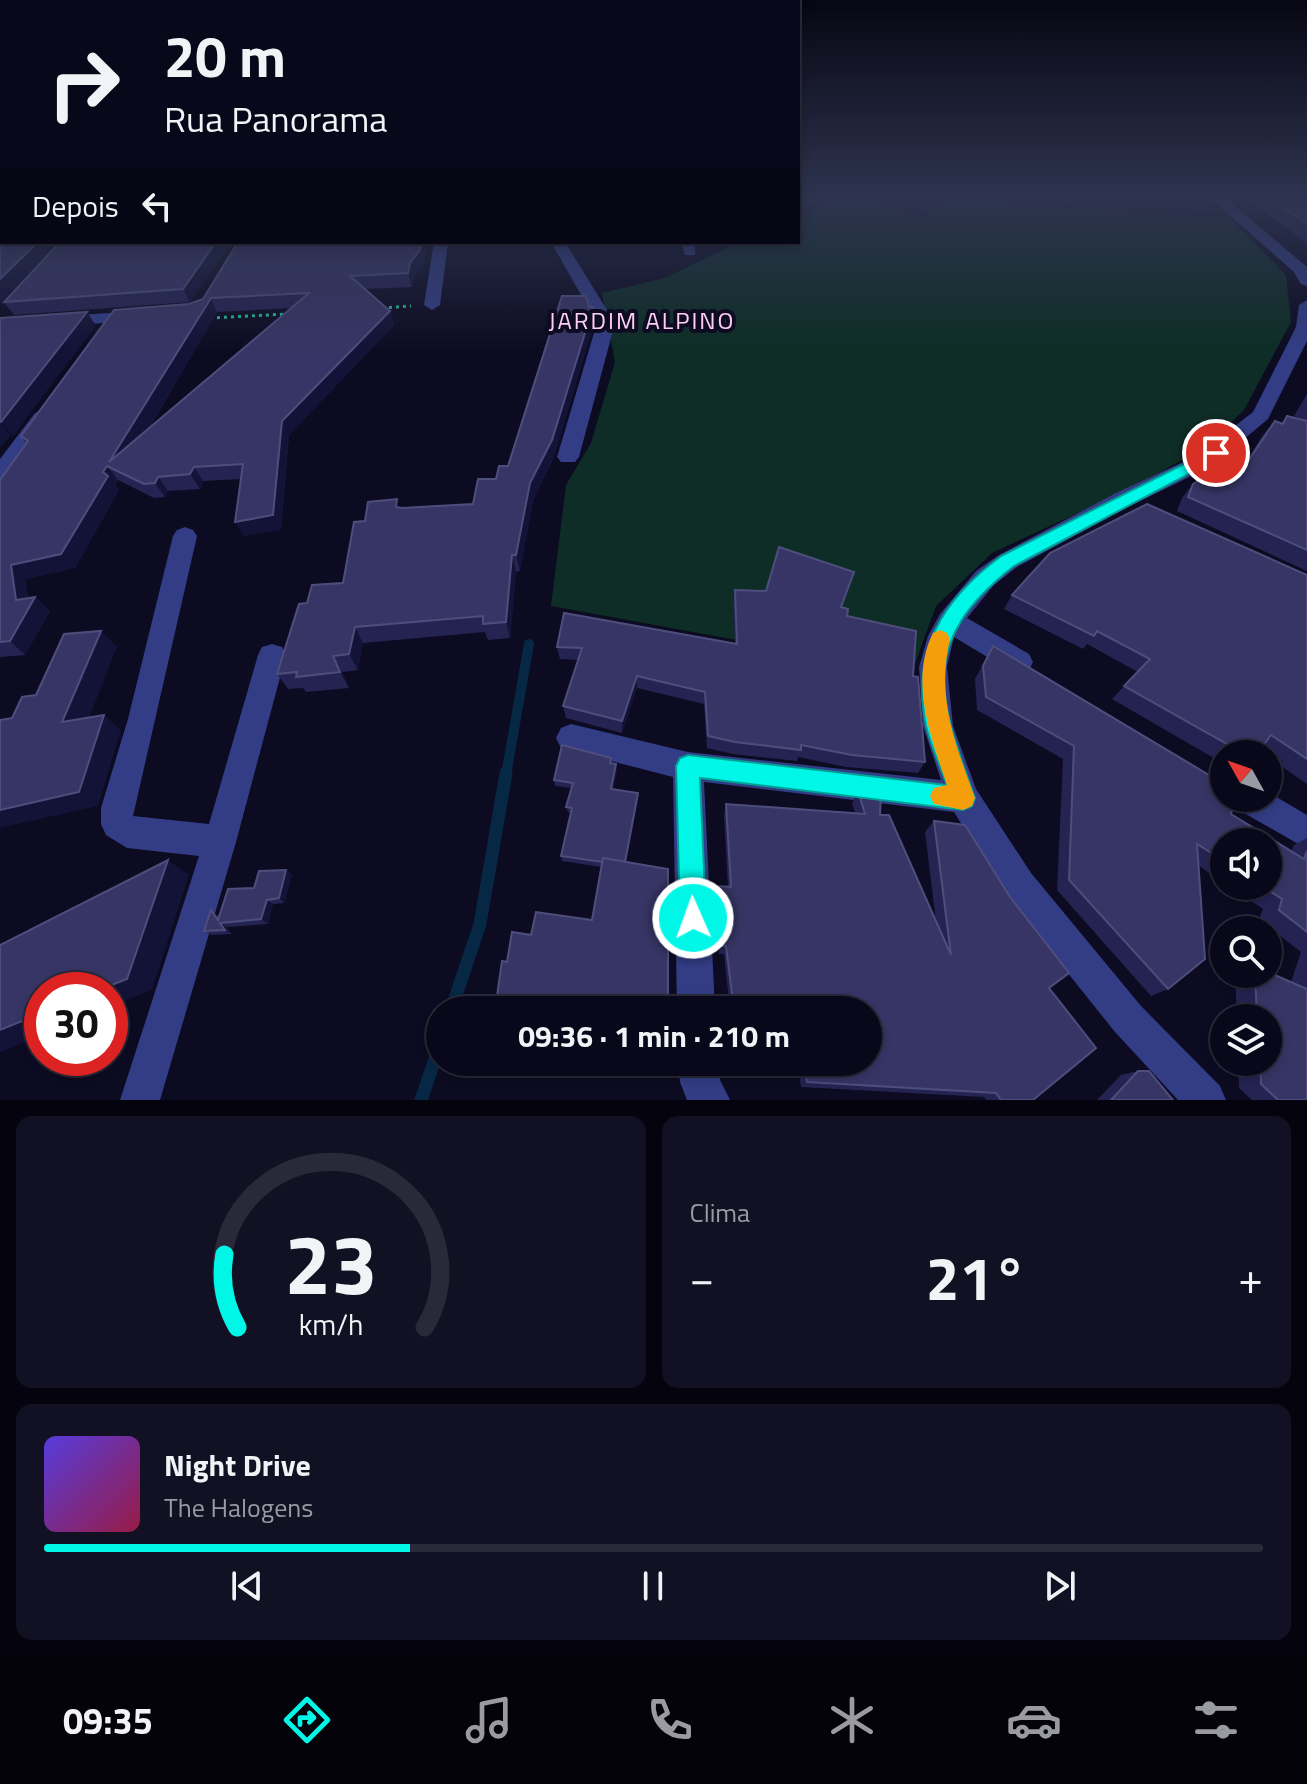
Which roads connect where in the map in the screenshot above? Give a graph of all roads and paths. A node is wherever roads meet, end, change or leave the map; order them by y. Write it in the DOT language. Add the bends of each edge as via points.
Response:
graph roads {
  1 [pos="440,248"];
  2 [pos="562,248"];
  3 [pos="1276,248"];
  4 [pos="1307,281"];
  5 [pos="432,305"];
  6 [pos="371,309"];
  7 [pos="196,310"];
  8 [pos="295,313"];
  9 [pos="114,318"];
  10 [pos="1306,320"];
  11 [pos="0,325"];
  12 [pos="97,342"];
  13 [pos="53,403"];
  14 [pos="1261,415"];
  15 [pos="1284,423"];
  16 [pos="568,457"];
  17 [pos="0,475"];
  18 [pos="1124,499"];
  19 [pos="1152,512"];
  20 [pos="185,536"];
  21 [pos="949,621"];
  22 [pos="272,655"];
  23 [pos="1040,675"];
  24 [pos="571,738"];
  25 [pos="688,766"];
  26 [pos="963,798"];
  27 [pos="1272,812"];
  28 [pos="1307,833"];
  29 [pos="220,842"];
  30 [pos="696,996"];
  31 [pos="698,1076"];
  32 [pos="140,1100"];
  33 [pos="710,1100"];
  34 [pos="1206,1100"];
  1 -- 5 [label="street"];
  2 -- 16 [label="street" via="606,323"];
  3 -- 4 [label="street"];
  5 -- 6 [label="path"];
  7 -- 8 [label="path" via="205,318"];
  7 -- 9 [label="street"];
  9 -- 11 [label="street"];
  9 -- 12 [label="street"];
  10 -- 14 [label="street"];
  13 -- 17 [label="street"];
  14 -- 15 [label="street"];
  14 -- 18 [label="street" via="1204,461"];
  18 -- 19 [label="street"];
  18 -- 21 [label="street" via="1008,561 985,578"];
  20 -- 29 [label="street" via="117,824 127,832"];
  21 -- 23 [label="street"];
  21 -- 26 [label="street" via="933,667 934,684 938,726"];
  22 -- 29 [label="street"];
  24 -- 25 [label="street"];
  25 -- 26 [label="street"];
  25 -- 30 [label="street"];
  26 -- 34 [label="street" via="1019,885 1128,1019"];
  27 -- 28 [label="street"];
  29 -- 32 [label="street"];
  31 -- 33 [label="street"];
}
